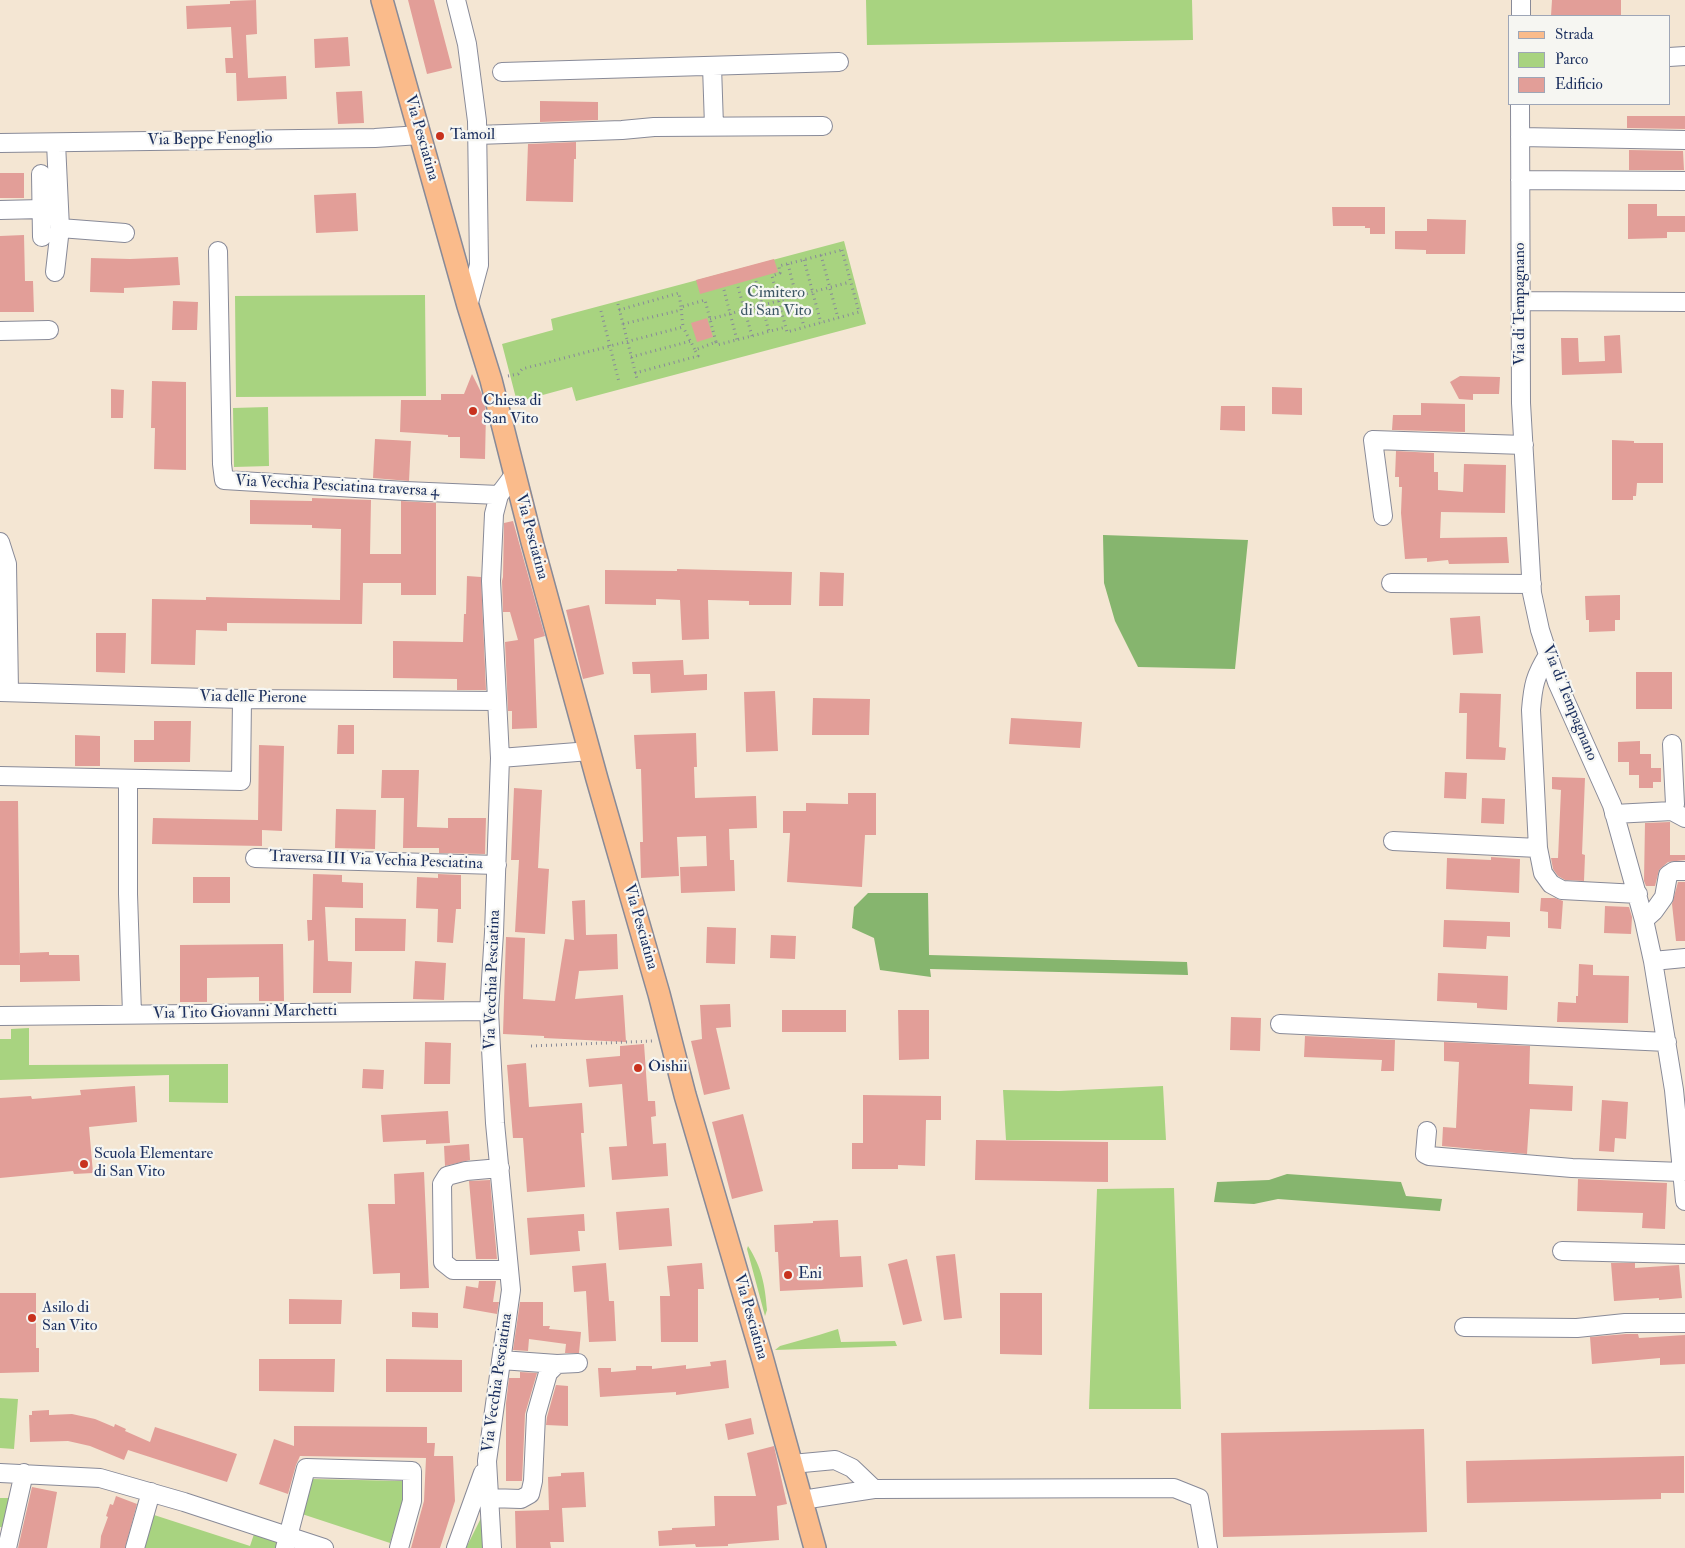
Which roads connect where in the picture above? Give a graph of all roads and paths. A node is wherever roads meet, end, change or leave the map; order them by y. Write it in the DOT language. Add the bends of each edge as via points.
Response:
graph roads {
  1 [pos="382,0"];
  2 [pos="456,0"];
  3 [pos="1521,0"];
  4 [pos="1521,15"];
  5 [pos="1670,56"];
  6 [pos="1685,56"];
  7 [pos="839,62"];
  8 [pos="712,66"];
  9 [pos="502,72"];
  10 [pos="1520,105"];
  11 [pos="714,126"];
  12 [pos="823,126"];
  13 [pos="420,135"];
  14 [pos="477,135"];
  15 [pos="1520,137"];
  16 [pos="1685,140"];
  17 [pos="0,143"];
  18 [pos="56,143"];
  19 [pos="41,174"];
  20 [pos="1520,180"];
  21 [pos="1685,181"];
  22 [pos="42,209"];
  23 [pos="0,210"];
  24 [pos="60,228"];
  25 [pos="125,233"];
  26 [pos="42,237"];
  27 [pos="218,252"];
  28 [pos="821,255"];
  29 [pos="804,260"];
  30 [pos="788,264"];
  31 [pos="56,272"];
  32 [pos="756,281"];
  33 [pos="850,282"];
  34 [pos="738,287"];
  35 [pos="829,287"];
  36 [pos="724,290"];
  37 [pos="812,292"];
  38 [pos="796,296"];
  39 [pos="779,301"];
  40 [pos="1521,301"];
  41 [pos="1685,302"];
  42 [pos="618,304"];
  43 [pos="468,306"];
  44 [pos="762,306"];
  45 [pos="681,308"];
  46 [pos="600,310"];
  47 [pos="619,310"];
  48 [pos="744,310"];
  49 [pos="730,314"];
  50 [pos="838,318"];
  51 [pos="710,319"];
  52 [pos="821,323"];
  53 [pos="623,324"];
  54 [pos="683,327"];
  55 [pos="786,327"];
  56 [pos="804,327"];
  57 [pos="49,330"];
  58 [pos="0,331"];
  59 [pos="769,332"];
  60 [pos="752,336"];
  61 [pos="737,340"];
  62 [pos="691,341"];
  63 [pos="627,342"];
  64 [pos="716,342"];
  65 [pos="610,346"];
  66 [pos="695,350"];
  67 [pos="631,357"];
  68 [pos="635,373"];
  69 [pos="637,378"];
  70 [pos="491,380"];
  71 [pos="619,382"];
  72 [pos="1524,445"];
  73 [pos="514,475"];
  74 [pos="499,495"];
  75 [pos="1383,516"];
  76 [pos="0,542"];
  77 [pos="1391,583"];
  78 [pos="1532,584"];
  79 [pos="1548,655"];
  80 [pos="4,692"];
  81 [pos="242,699"];
  82 [pos="497,701"];
  83 [pos="1672,744"];
  84 [pos="590,751"];
  85 [pos="500,758"];
  86 [pos="0,776"];
  87 [pos="128,780"];
  88 [pos="1614,814"];
  89 [pos="1678,814"];
  90 [pos="1393,841"];
  91 [pos="1538,848"];
  92 [pos="255,858"];
  93 [pos="497,864"];
  94 [pos="1685,871"];
  95 [pos="1638,894"];
  96 [pos="1644,920"];
  97 [pos="1685,958"];
  98 [pos="1653,961"];
  99 [pos="489,1011"];
  100 [pos="132,1014"];
  101 [pos="0,1016"];
  102 [pos="1280,1024"];
  103 [pos="671,1040"];
  104 [pos="1667,1042"];
  105 [pos="531,1046"];
  106 [pos="1680,1104"];
  107 [pos="1427,1132"];
  108 [pos="500,1168"];
  109 [pos="1682,1172"];
  110 [pos="1685,1201"];
  111 [pos="1562,1251"];
  112 [pos="1685,1254"];
  113 [pos="509,1270"];
  114 [pos="1685,1323"];
  115 [pos="1464,1328"];
  116 [pos="501,1360"];
  117 [pos="578,1363"];
  118 [pos="556,1364"];
  119 [pos="487,1461"];
  120 [pos="792,1464"];
  121 [pos="0,1473"];
  122 [pos="24,1473"];
  123 [pos="874,1489"];
  124 [pos="151,1492"];
  125 [pos="489,1498"];
  126 [pos="802,1500"];
  127 [pos="286,1542"];
  128 [pos="7,1548"];
  129 [pos="135,1548"];
  130 [pos="324,1548"];
  131 [pos="399,1548"];
  132 [pos="456,1548"];
  133 [pos="492,1548"];
  134 [pos="815,1548"];
  135 [pos="1208,1548"];
  1 -- 13 [label="main road, Via Pesciatina"];
  2 -- 14 [label="street" via="467,44"];
  3 -- 4 [label="street"];
  5 -- 6 [label="street"];
  7 -- 8 [label="street"];
  8 -- 9 [label="street"];
  8 -- 11 [label="street"];
  10 -- 15 [label="street, Via di Tempagnano"];
  11 -- 12 [label="street"];
  11 -- 14 [label="street"];
  13 -- 18 [label="street, Via Beppe Fenoglio"];
  13 -- 43 [label="main road, Via Pesciatina"];
  14 -- 43 [label="street" via="479,265"];
  15 -- 16 [label="street"];
  15 -- 20 [label="street, Via di Tempagnano"];
  17 -- 18 [label="street, Via Beppe Fenoglio"];
  18 -- 24 [label="street"];
  19 -- 22 [label="street"];
  20 -- 21 [label="street"];
  20 -- 40 [label="street, Via di Tempagnano"];
  22 -- 23 [label="street"];
  22 -- 26 [label="street"];
  24 -- 25 [label="street"];
  24 -- 31 [label="street"];
  27 -- 74 [label="street, Via Vecchia Pesciatina traversa 4" via="224,480"];
  28 -- 29 [label="path"];
  28 -- 33 [label="path" via="842,250"];
  28 -- 35 [label="path"];
  29 -- 30 [label="path"];
  29 -- 37 [label="path"];
  30 -- 38 [label="path"];
  30 -- 39 [label="path" via="779,266 780,273 772,276"];
  32 -- 44 [label="path"];
  33 -- 35 [label="path"];
  33 -- 50 [label="path" via="859,312"];
  34 -- 48 [label="path"];
  35 -- 37 [label="path"];
  35 -- 50 [label="path"];
  36 -- 49 [label="path"];
  37 -- 38 [label="path"];
  37 -- 52 [label="path"];
  38 -- 39 [label="path"];
  38 -- 56 [label="path"];
  39 -- 44 [label="path"];
  39 -- 55 [label="path"];
  40 -- 41 [label="street"];
  40 -- 72 [label="street, Via di Tempagnano"];
  42 -- 47 [label="path"];
  43 -- 70 [label="main road, Via Pesciatina"];
  44 -- 48 [label="path"];
  44 -- 59 [label="path"];
  45 -- 47 [label="path" via="679,293"];
  45 -- 51 [label="path" via="705,300"];
  45 -- 53 [label="path"];
  45 -- 54 [label="path"];
  46 -- 65 [label="path"];
  47 -- 53 [label="path"];
  48 -- 49 [label="path"];
  48 -- 60 [label="path"];
  49 -- 51 [label="path"];
  49 -- 61 [label="path"];
  50 -- 52 [label="path"];
  51 -- 64 [label="path"];
  52 -- 56 [label="path"];
  53 -- 63 [label="path"];
  54 -- 62 [label="path"];
  54 -- 63 [label="path"];
  55 -- 56 [label="path" via="787,332"];
  55 -- 59 [label="path"];
  57 -- 58 [label="street"];
  59 -- 60 [label="path"];
  60 -- 61 [label="path"];
  61 -- 64 [label="path" via="717,345"];
  62 -- 66 [label="path"];
  62 -- 67 [label="path"];
  63 -- 65 [label="path"];
  63 -- 67 [label="path"];
  64 -- 66 [label="path"];
  65 -- 70 [label="path"];
  65 -- 71 [label="path"];
  66 -- 68 [label="path" via="698,356"];
  67 -- 68 [label="path"];
  68 -- 69 [label="path"];
  70 -- 73 [label="main road, Via Pesciatina"];
  72 -- 75 [label="street" via="1373,440"];
  72 -- 78 [label="street, Via di Tempagnano"];
  73 -- 74 [label="street, Via Vecchia Pesciatina"];
  73 -- 84 [label="main road, Via Pesciatina"];
  74 -- 82 [label="street, Via Vecchia Pesciatina" via="494,514 491,581"];
  76 -- 80 [label="street, Via delle Pierone" via="7,564"];
  77 -- 78 [label="street"];
  78 -- 79 [label="street, Via di Tempagnano"];
  79 -- 88 [label="street, Via di Tempagnano"];
  79 -- 91 [label="street" via="1537,674 1531,710"];
  80 -- 81 [label="street, Via delle Pierone"];
  81 -- 82 [label="street, Via delle Pierone"];
  81 -- 87 [label="street" via="242,781"];
  82 -- 85 [label="street, Via Vecchia Pesciatina"];
  83 -- 89 [label="street"];
  84 -- 85 [label="street"];
  84 -- 103 [label="main road, Via Pesciatina"];
  85 -- 93 [label="street, Via Vecchia Pesciatina"];
  86 -- 87 [label="street"];
  87 -- 100 [label="street"];
  88 -- 89 [label="street"];
  88 -- 95 [label="street, Via di Tempagnano"];
  90 -- 91 [label="street"];
  91 -- 95 [label="street" via="1543,873 1562,890"];
  92 -- 93 [label="street, Traversa III Via Vechia Pesciatina"];
  93 -- 99 [label="street, Via Vecchia Pesciatina"];
  94 -- 96 [label="street" via="1674,871 1668,875 1664,898"];
  95 -- 96 [label="street, Via di Tempagnano"];
  96 -- 98 [label="street, Via di Tempagnano"];
  97 -- 98 [label="street"];
  98 -- 104 [label="street, Via di Tempagnano"];
  99 -- 100 [label="street, Via Tito Giovanni Marchetti"];
  99 -- 108 [label="street, Via Vecchia Pesciatina"];
  100 -- 101 [label="street, Via Tito Giovanni Marchetti"];
  102 -- 104 [label="street"];
  103 -- 105 [label="path"];
  103 -- 120 [label="main road, Via Pesciatina"];
  104 -- 106 [label="street, Via di Tempagnano"];
  106 -- 109 [label="street, Via di Tempagnano"];
  107 -- 109 [label="street" via="1425,1154 1429,1156 1572,1168"];
  108 -- 113 [label="street, Via Vecchia Pesciatina"];
  108 -- 113 [label="street" via="466,1170 447,1176 442,1184 443,1262 453,1270"];
  109 -- 110 [label="street, Via di Tempagnano"];
  111 -- 112 [label="street"];
  113 -- 116 [label="street, Via Vecchia Pesciatina" via="511,1290"];
  114 -- 115 [label="street" via="1625,1323 1577,1328"];
  116 -- 118 [label="street"];
  116 -- 119 [label="street, Via Vecchia Pesciatina"];
  117 -- 118 [label="street"];
  118 -- 125 [label="street" via="548,1373 536,1415 534,1482 530,1494 520,1499"];
  119 -- 125 [label="street, Via Vecchia Pesciatina"];
  119 -- 132 [label="street"];
  120 -- 123 [label="street" via="835,1460 852,1468"];
  120 -- 126 [label="main road, Via Pesciatina"];
  121 -- 122 [label="street"];
  122 -- 124 [label="street" via="100,1478"];
  122 -- 128 [label="street"];
  123 -- 126 [label="street"];
  123 -- 135 [label="street" via="1174,1488 1199,1498"];
  124 -- 127 [label="street"];
  124 -- 129 [label="street"];
  125 -- 133 [label="street, Via Vecchia Pesciatina"];
  126 -- 134 [label="main road, Via Pesciatina"];
  127 -- 130 [label="street"];
  127 -- 131 [label="street" via="306,1468 412,1471 412,1501"];
}
